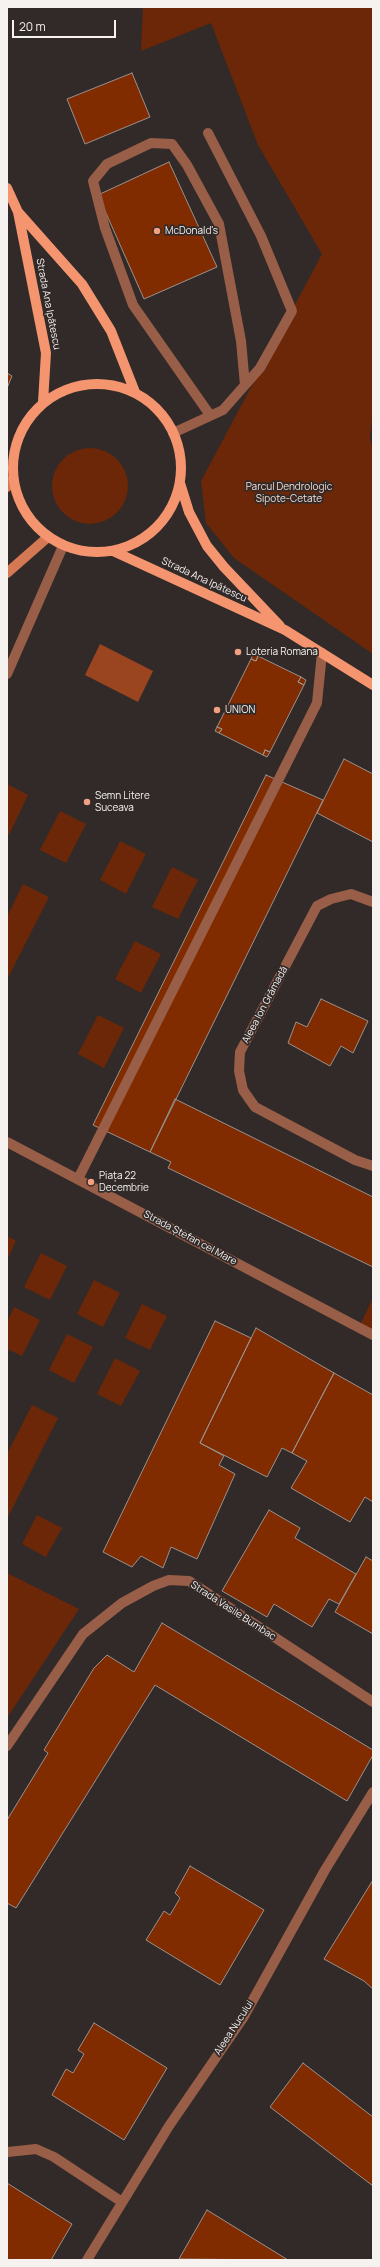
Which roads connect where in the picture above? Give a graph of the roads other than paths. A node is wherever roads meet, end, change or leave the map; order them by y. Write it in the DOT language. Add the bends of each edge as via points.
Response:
graph roads {
  1 [pos="208,133"];
  2 [pos="7,188"];
  3 [pos="18,212"];
  4 [pos="245,385"];
  5 [pos="134,392"];
  6 [pos="43,402"];
  7 [pos="210,415"];
  8 [pos="173,433"];
  9 [pos="10,483"];
  10 [pos="180,483"];
  11 [pos="48,538"];
  12 [pos="63,546"];
  13 [pos="113,551"];
  14 [pos="7,573"];
  15 [pos="284,630"];
  16 [pos="322,653"];
  17 [pos="7,674"];
  18 [pos="373,685"];
  19 [pos="373,902"];
  20 [pos="7,1142"];
  21 [pos="373,1166"];
  22 [pos="78,1179"];
  23 [pos="373,1335"];
  24 [pos="373,1702"];
  25 [pos="7,1746"];
  26 [pos="373,1792"];
  27 [pos="8,2152"];
  28 [pos="122,2202"];
  29 [pos="87,2260"];
  1 -- 4 [label="street" via="261,236 292,311 260,368"];
  2 -- 3 [label="main road, Strada Ana Ipătescu"];
  3 -- 5 [label="main road, Strada Ana Ipătescu" via="82,284 111,331"];
  3 -- 6 [label="main road, Strada Ana Ipătescu" via="46,353"];
  4 -- 7 [label="street" via="223,410"];
  4 -- 7 [label="street" via="241,341 219,224 188,165 172,144 151,143 107,164 93,181 105,228 133,305"];
  5 -- 6 [label="main road" via="111,384 87,384 64,390"];
  5 -- 8 [label="main road" via="153,404"];
  6 -- 9 [label="main road" via="18,436"];
  7 -- 8 [label="street"];
  8 -- 10 [label="main road" via="181,462"];
  9 -- 11 [label="main road" via="31,521"];
  10 -- 13 [label="main road" via="172,507 157,528 137,543"];
  10 -- 15 [label="main road, Strada Ana Ipătescu" via="189,512 207,546"];
  11 -- 12 [label="main road"];
  11 -- 14 [label="main road"];
  12 -- 13 [label="main road" via="96,553"];
  12 -- 17 [label="street"];
  13 -- 15 [label="main road, Strada Ana Ipătescu"];
  15 -- 16 [label="main road, Strada Ana Ipătescu"];
  16 -- 18 [label="main road, Strada Ana Ipătescu"];
  16 -- 22 [label="street" via="317,703"];
  19 -- 21 [label="street, Aleea Ion Grămadă" via="350,894 317,906 240,1052 239,1071 243,1090 255,1107 355,1160"];
  20 -- 22 [label="street, Strada Ștefan cel Mare"];
  22 -- 23 [label="street, Strada Ștefan cel Mare"];
  24 -- 25 [label="street, Strada Vasile Bumbac" via="189,1581 169,1580 122,1603 83,1634"];
  26 -- 28 [label="street, Aleea Nucului" via="325,1870 243,2018 169,2126"];
  27 -- 28 [label="street" via="36,2148"];
  28 -- 29 [label="street, Aleea Nucului"];
}
